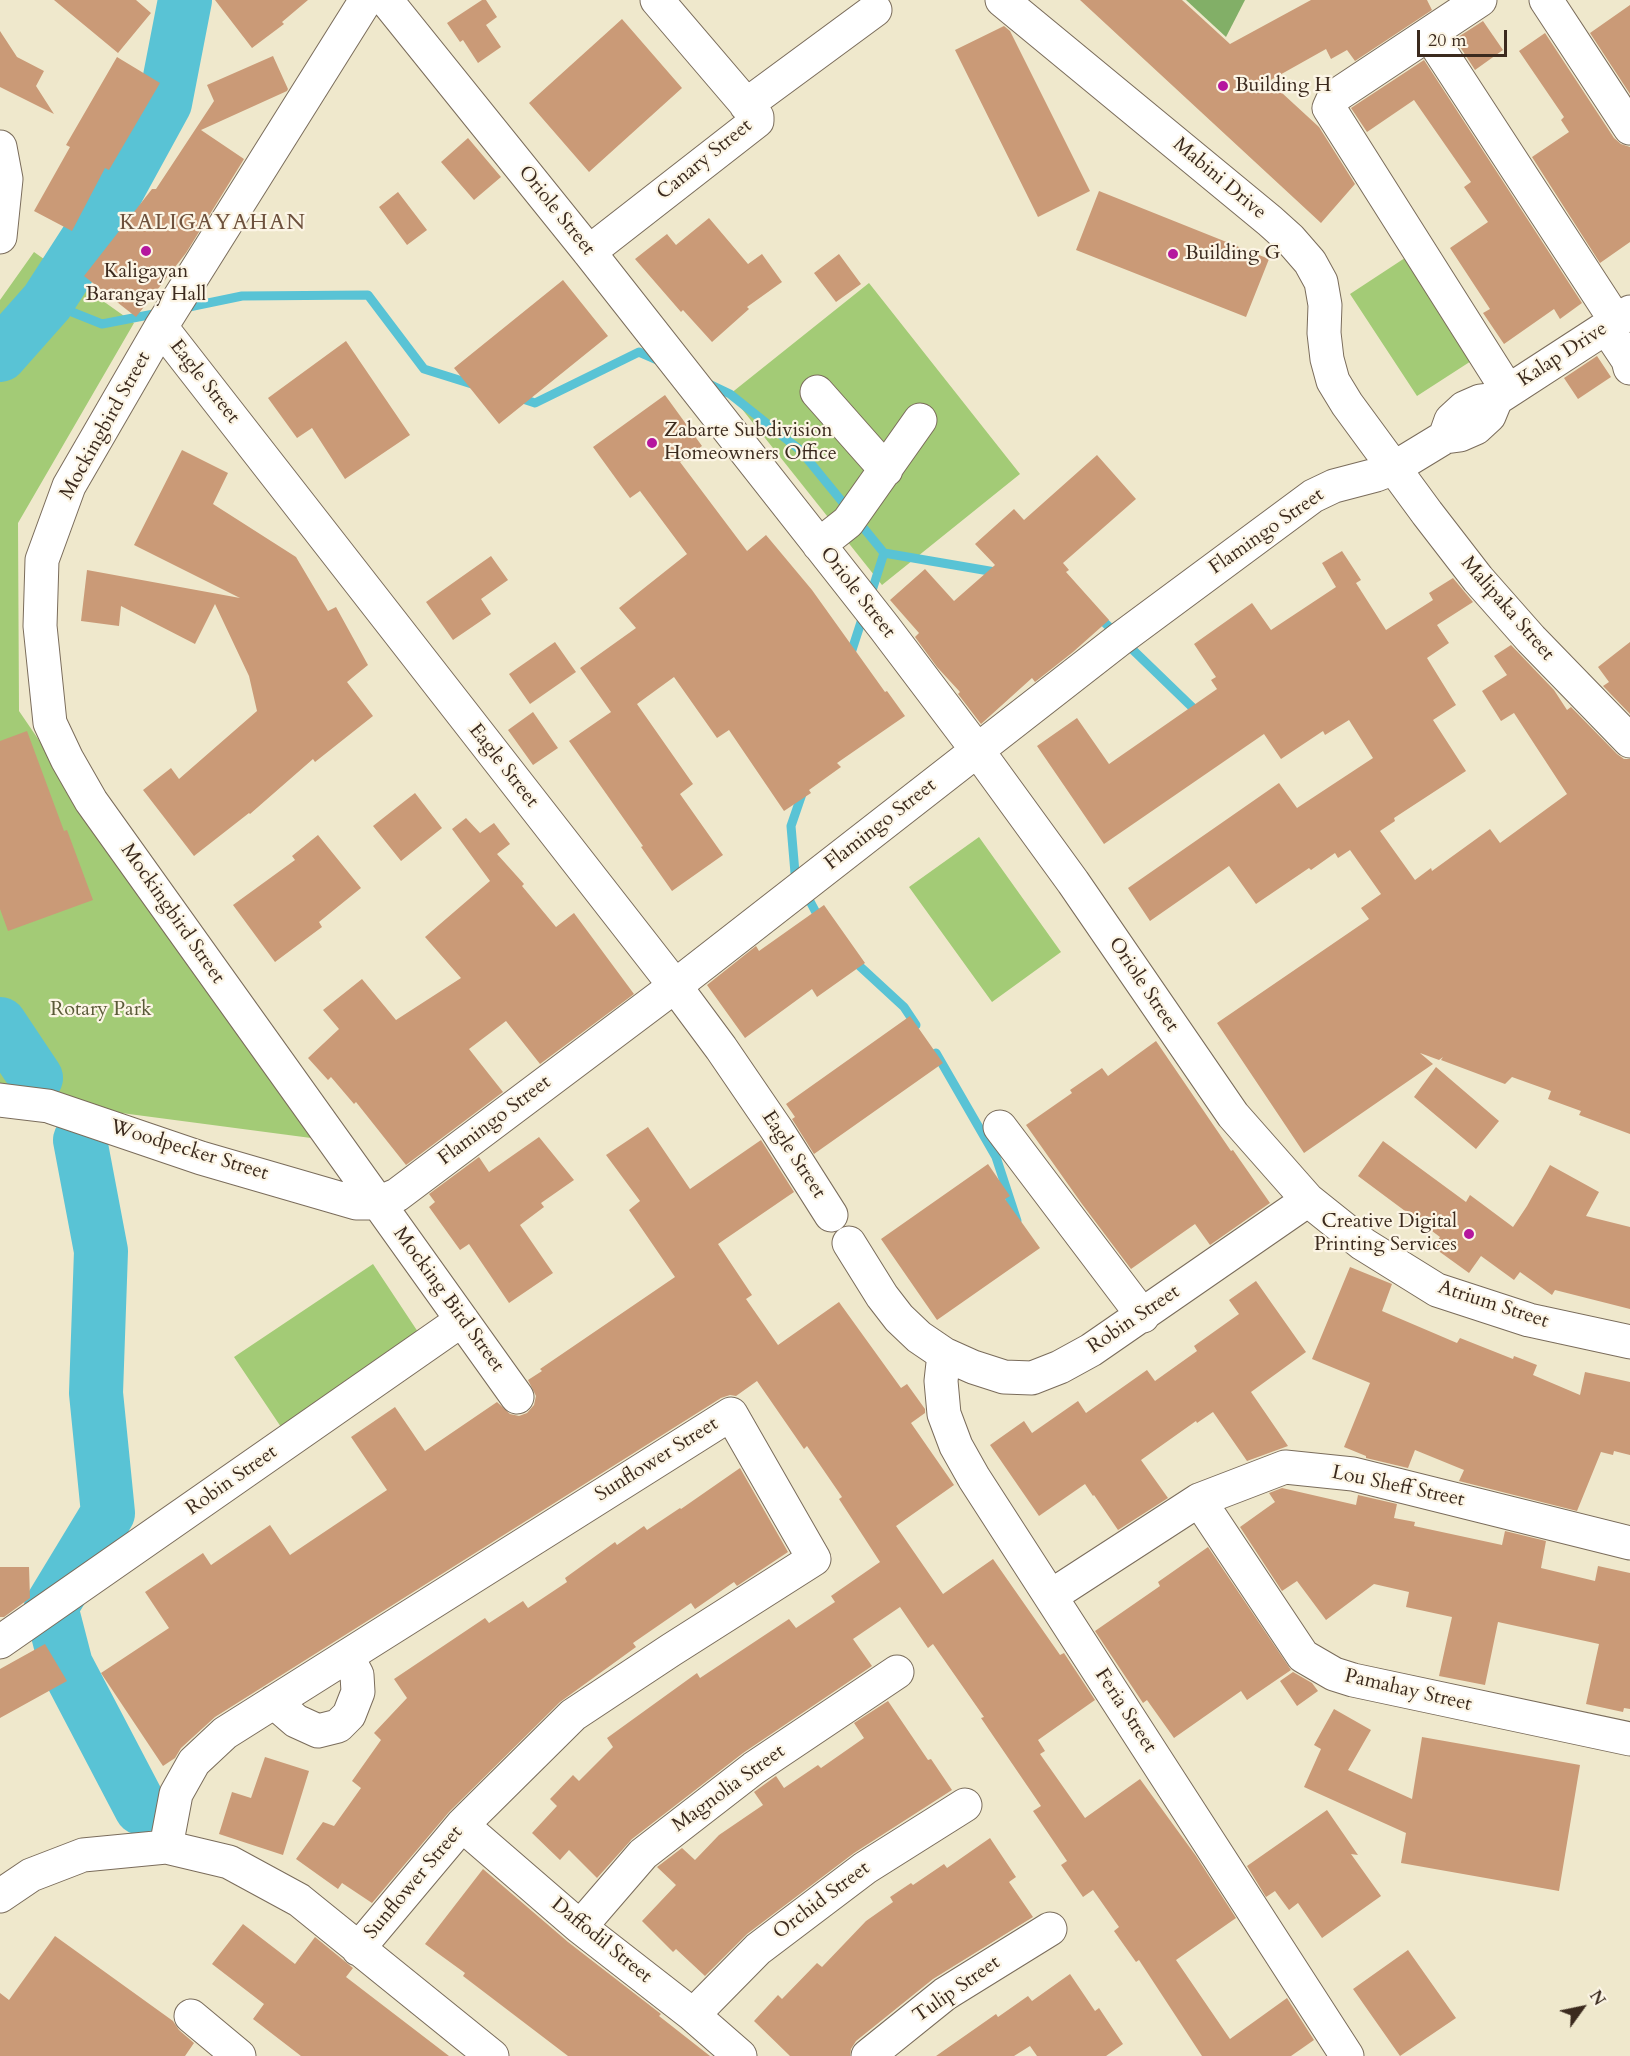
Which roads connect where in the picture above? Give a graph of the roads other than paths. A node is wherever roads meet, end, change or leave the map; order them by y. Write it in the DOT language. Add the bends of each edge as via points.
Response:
graph roads {
  1 [pos="366,0"];
  2 [pos="386,0"];
  3 [pos="657,0"];
  4 [pos="1002,0"];
  5 [pos="1480,0"];
  6 [pos="1546,0"];
  7 [pos="875,10"];
  8 [pos="1429,34"];
  9 [pos="746,105"];
  10 [pos="1630,128"];
  11 [pos="0,147"];
  12 [pos="0,237"];
  13 [pos="589,252"];
  14 [pos="1617,320"];
  15 [pos="161,327"];
  16 [pos="1630,368"];
  17 [pos="818,392"];
  18 [pos="1502,395"];
  19 [pos="920,420"];
  20 [pos="1394,468"];
  21 [pos="886,470"];
  22 [pos="819,545"];
  23 [pos="1630,741"];
  24 [pos="977,750"];
  25 [pos="675,986"];
  26 [pos="0,1100"];
  27 [pos="1000,1127"];
  28 [pos="1308,1200"];
  29 [pos="378,1203"];
  30 [pos="831,1215"];
  31 [pos="849,1243"];
  32 [pos="1143,1316"];
  33 [pos="462,1320"];
  34 [pos="1630,1342"];
  35 [pos="944,1354"];
  36 [pos="518,1397"];
  37 [pos="1199,1500"];
  38 [pos="1630,1543"];
  39 [pos="1051,1596"];
  40 [pos="0,1642"];
  41 [pos="347,1656"];
  42 [pos="897,1672"];
  43 [pos="273,1702"];
  44 [pos="1630,1739"];
  45 [pos="965,1805"];
  46 [pos="462,1825"];
  47 [pos="166,1847"];
  48 [pos="0,1896"];
  49 [pos="580,1927"];
  50 [pos="1050,1929"];
  51 [pos="358,1949"];
  52 [pos="693,2015"];
  53 [pos="190,2016"];
  54 [pos="240,2056"];
  55 [pos="492,2056"];
  56 [pos="740,2056"];
  57 [pos="868,2056"];
  58 [pos="1347,2056"];
  1 -- 15 [label="street, Mockingbird Street"];
  2 -- 13 [label="street, Oriole Street"];
  3 -- 9 [label="street, Canary Street"];
  4 -- 20 [label="street, Mabini Drive" via="1290,238 1321,282 1327,359 1333,381"];
  5 -- 8 [label="street"];
  6 -- 10 [label="street"];
  7 -- 9 [label="street"];
  8 -- 14 [label="street"];
  8 -- 18 [label="street" via="1334,97 1329,108"];
  9 -- 13 [label="street, Canary Street" via="757,117 756,123"];
  11 -- 12 [label="street" via="6,179"];
  13 -- 22 [label="street, Oriole Street"];
  14 -- 16 [label="street"];
  14 -- 18 [label="street, Kalap Drive"];
  15 -- 25 [label="street, Eagle Street"];
  15 -- 29 [label="street, Mockingbird Street" via="69,486 42,560 40,626 50,723 91,801"];
  17 -- 21 [label="street"];
  18 -- 20 [label="street, Kalap Drive" via="1476,428 1445,437"];
  19 -- 21 [label="street"];
  20 -- 23 [label="street, Malipaka Street" via="1486,587"];
  20 -- 24 [label="street, Flamingo Street" via="1313,496"];
  21 -- 22 [label="street" via="848,522"];
  22 -- 24 [label="street, Oriole Street"];
  24 -- 25 [label="street, Flamingo Street"];
  24 -- 28 [label="street, Oriole Street" via="1233,1115"];
  25 -- 29 [label="street, Flamingo Street" via="397,1196"];
  25 -- 30 [label="street, Eagle Street" via="771,1121"];
  26 -- 29 [label="street, Woodpecker Street" via="48,1106 201,1158 356,1203"];
  27 -- 32 [label="street"];
  28 -- 32 [label="street, Robin Street"];
  28 -- 34 [label="street, Atrium Street" via="1363,1244 1437,1290 1529,1320"];
  29 -- 33 [label="street, Mocking Bird Street"];
  31 -- 35 [label="street" via="899,1318"];
  32 -- 35 [label="street, Robin Street" via="1091,1350 1032,1378 1004,1377"];
  33 -- 36 [label="street, Mocking Bird Street"];
  33 -- 40 [label="street, Robin Street"];
  35 -- 39 [label="street, Feria Street" via="944,1414 956,1446"];
  37 -- 38 [label="street, Lou Sheff Street" via="1286,1467 1353,1474"];
  37 -- 39 [label="street, Lou Sheff Street"];
  37 -- 44 [label="street, Pamahay Street" via="1303,1656 1334,1674"];
  39 -- 58 [label="street, Feria Street"];
  41 -- 43 [label="street, Sunflower Street"];
  41 -- 43 [label="street" via="357,1675 358,1692 349,1715 338,1726 318,1731 296,1721"];
  41 -- 46 [label="street, Sunflower Street" via="730,1414 814,1559 573,1715"];
  42 -- 49 [label="street, Magnolia Street" via="754,1768 643,1854"];
  43 -- 47 [label="street, Sunflower Street" via="225,1733 194,1762 176,1794"];
  45 -- 52 [label="street, Orchid Street" via="865,1868 758,1949"];
  46 -- 49 [label="street, Daffodil Street"];
  46 -- 51 [label="street, Sunflower Street"];
  47 -- 48 [label="street" via="83,1856 31,1875"];
  47 -- 51 [label="street" via="229,1862 299,1900"];
  49 -- 52 [label="street, Daffodil Street"];
  50 -- 57 [label="street, Tulip Street" via="945,1994"];
  51 -- 55 [label="street"];
  52 -- 56 [label="street, Daffodil Street"];
  53 -- 54 [label="street"];
}
